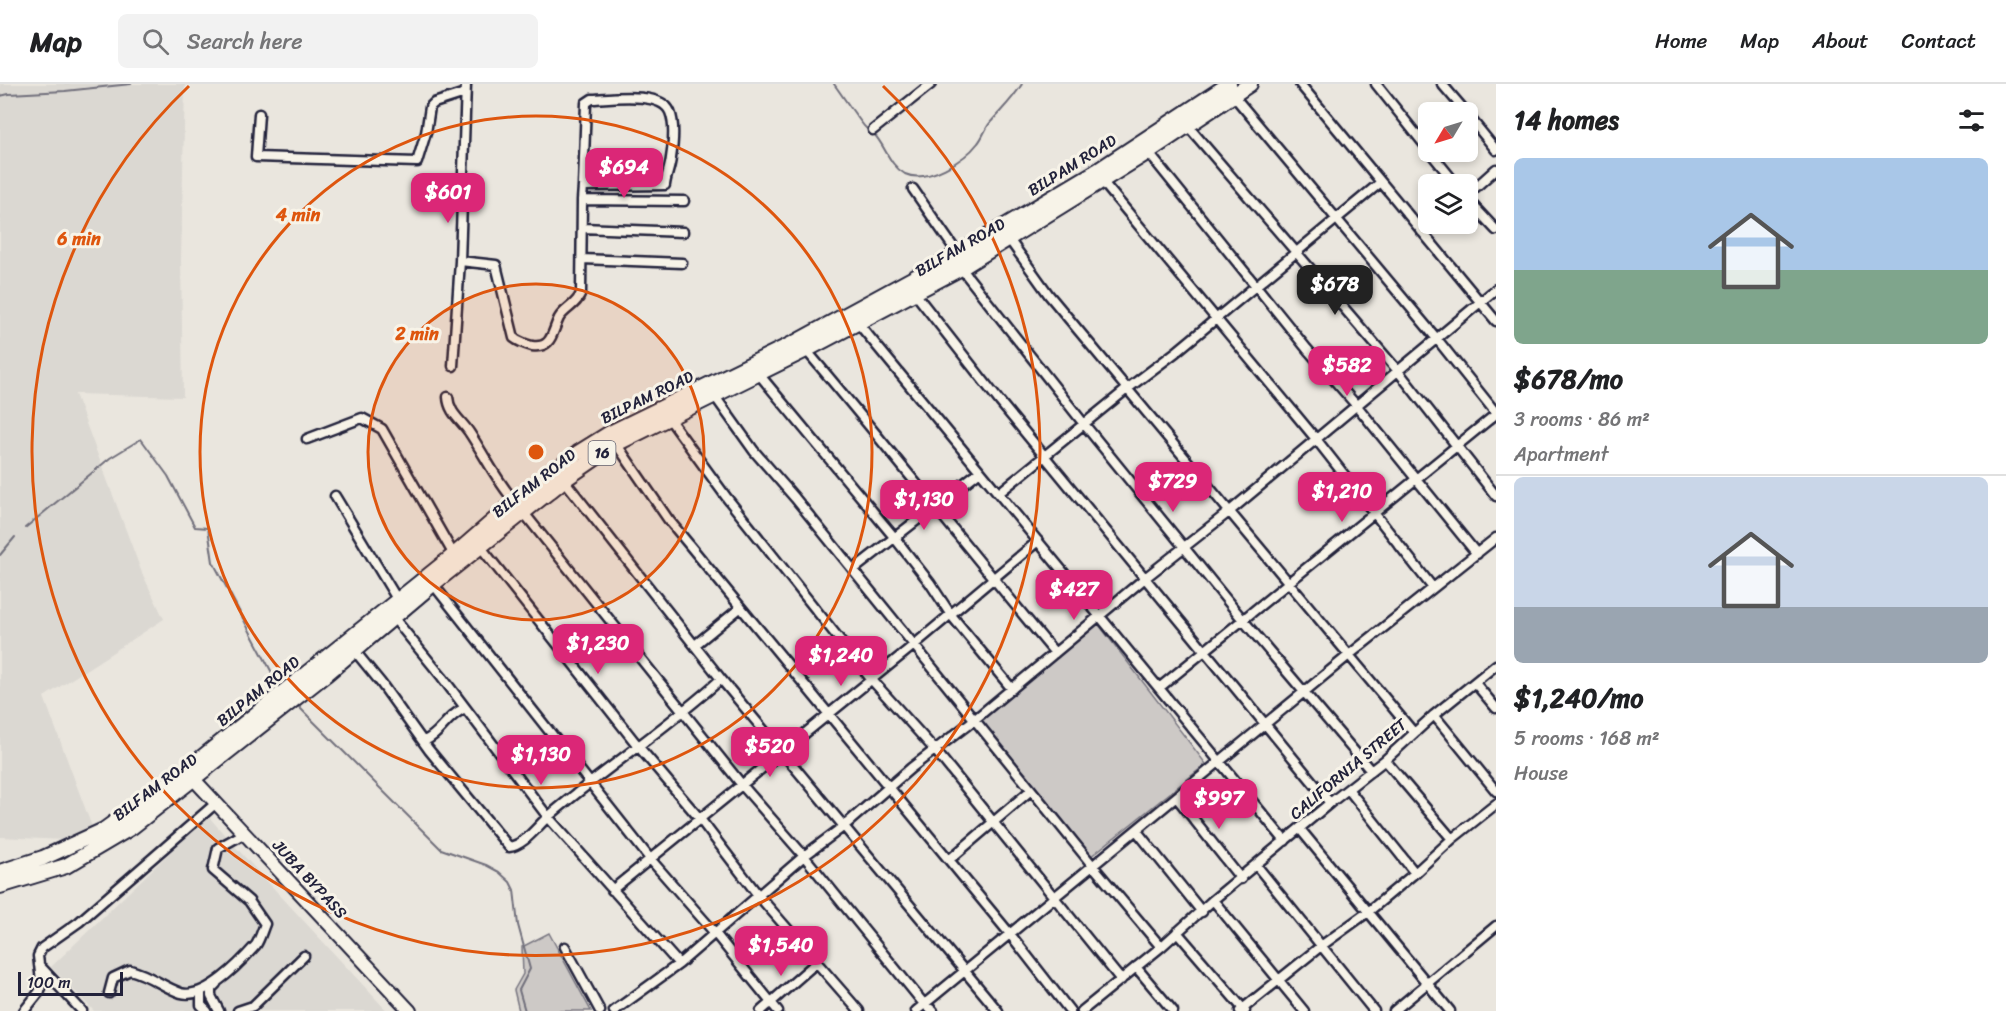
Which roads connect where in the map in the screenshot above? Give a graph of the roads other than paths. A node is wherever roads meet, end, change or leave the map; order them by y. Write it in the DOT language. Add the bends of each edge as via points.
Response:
graph roads {
  1 [pos="930,84"];
  2 [pos="1250,84"];
  3 [pos="1300,84"];
  4 [pos="1376,84"];
  5 [pos="1442,84"];
  6 [pos="465,88"];
  7 [pos="1231,89"];
  8 [pos="1457,102"];
  9 [pos="259,114"];
  10 [pos="1187,126"];
  11 [pos="1478,128"];
  12 [pos="873,130"];
  13 [pos="1418,136"];
  14 [pos="1496,150"];
  15 [pos="1148,152"];
  16 [pos="1439,162"];
  17 [pos="1496,169"];
  18 [pos="1448,174"];
  19 [pos="1102,181"];
  20 [pos="1381,182"];
  21 [pos="582,186"];
  22 [pos="1478,186"];
  23 [pos="913,189"];
  24 [pos="582,200"];
  25 [pos="684,201"];
  26 [pos="1478,210"];
  27 [pos="1336,219"];
  28 [pos="1418,227"];
  29 [pos="582,228"];
  30 [pos="1496,230"];
  31 [pos="683,232"];
  32 [pos="1005,233"];
  33 [pos="1424,234"];
  34 [pos="1297,251"];
  35 [pos="582,259"];
  36 [pos="459,261"];
  37 [pos="960,261"];
  38 [pos="682,263"];
  39 [pos="1257,285"];
  40 [pos="1496,289"];
  41 [pos="914,292"];
  42 [pos="1481,302"];
  43 [pos="1216,318"];
  44 [pos="1496,321"];
  45 [pos="858,323"];
  46 [pos="1437,339"];
  47 [pos="806,350"];
  48 [pos="453,366"];
  49 [pos="1398,371"];
  50 [pos="758,373"];
  51 [pos="1127,389"];
  52 [pos="714,395"];
  53 [pos="448,397"];
  54 [pos="1357,406"];
  55 [pos="1496,413"];
  56 [pos="668,417"];
  57 [pos="1084,424"];
  58 [pos="613,438"];
  59 [pos="307,439"];
  60 [pos="1317,439"];
  61 [pos="1457,445"];
  62 [pos="1044,456"];
  63 [pos="980,471"];
  64 [pos="1416,479"];
  65 [pos="564,480"];
  66 [pos="999,493"];
  67 [pos="335,496"];
  68 [pos="1496,496"];
  69 [pos="936,506"];
  70 [pos="520,508"];
  71 [pos="1230,512"];
  72 [pos="1375,512"];
  73 [pos="894,537"];
  74 [pos="1496,538"];
  75 [pos="1038,541"];
  76 [pos="480,546"];
  77 [pos="1184,547"];
  78 [pos="1477,554"];
  79 [pos="454,555"];
  80 [pos="853,570"];
  81 [pos="992,578"];
  82 [pos="1145,579"];
  83 [pos="1288,583"];
  84 [pos="433,584"];
  85 [pos="1433,588"];
  86 [pos="397,599"];
  87 [pos="740,608"];
  88 [pos="951,615"];
  89 [pos="1100,616"];
  90 [pos="393,617"];
  91 [pos="1243,620"];
  92 [pos="695,645"];
  93 [pos="914,645"];
  94 [pos="354,650"];
  95 [pos="1204,651"];
  96 [pos="1055,653"];
  97 [pos="1349,655"];
  98 [pos="1496,664"];
  99 [pos="721,679"];
  100 [pos="871,679"];
  101 [pos="1475,682"];
  102 [pos="1159,688"];
  103 [pos="1012,689"];
  104 [pos="1306,691"];
  105 [pos="465,708"];
  106 [pos="1496,708"];
  107 [pos="684,712"];
  108 [pos="828,715"];
  109 [pos="1434,715"];
  110 [pos="974,720"];
  111 [pos="1266,725"];
  112 [pos="1414,733"];
  113 [pos="424,741"];
  114 [pos="638,746"];
  115 [pos="935,750"];
  116 [pos="782,751"];
  117 [pos="1384,760"];
  118 [pos="1219,761"];
  119 [pos="185,771"];
  120 [pos="1371,771"];
  121 [pos="591,783"];
  122 [pos="742,785"];
  123 [pos="888,788"];
  124 [pos="1348,789"];
  125 [pos="1031,790"];
  126 [pos="1496,791"];
  127 [pos="1177,798"];
  128 [pos="1330,803"];
  129 [pos="215,804"];
  130 [pos="1496,804"];
  131 [pos="548,817"];
  132 [pos="700,819"];
  133 [pos="994,824"];
  134 [pos="844,826"];
  135 [pos="1300,829"];
  136 [pos="1136,830"];
  137 [pos="245,833"];
  138 [pos="1452,839"];
  139 [pos="1285,841"];
  140 [pos="804,856"];
  141 [pos="651,860"];
  142 [pos="949,860"];
  143 [pos="1256,865"];
  144 [pos="1093,866"];
  145 [pos="0,872"];
  146 [pos="1415,873"];
  147 [pos="1241,879"];
  148 [pos="0,886"];
  149 [pos="612,890"];
  150 [pos="758,895"];
  151 [pos="1054,898"];
  152 [pos="1213,900"];
  153 [pos="1202,912"];
  154 [pos="1368,912"];
  155 [pos="1496,926"];
  156 [pos="714,932"];
  157 [pos="1177,932"];
  158 [pos="1010,934"];
  159 [pos="566,946"];
  160 [pos="1321,946"];
  161 [pos="1161,947"];
  162 [pos="304,956"];
  163 [pos="817,962"];
  164 [pos="679,963"];
  165 [pos="38,965"];
  166 [pos="1136,967"];
  167 [pos="966,972"];
  168 [pos="223,977"];
  169 [pos="1278,979"];
  170 [pos="1121,980"];
  171 [pos="201,992"];
  172 [pos="109,993"];
  173 [pos="1093,1002"];
  174 [pos="771,1003"];
  175 [pos="924,1004"];
  176 [pos="1242,1010"];
  177 [pos="24,1011"];
  178 [pos="82,1011"];
  179 [pos="207,1011"];
  180 [pos="219,1011"];
  181 [pos="238,1011"];
  182 [pos="410,1011"];
  183 [pos="600,1011"];
  184 [pos="614,1011"];
  185 [pos="761,1011"];
  186 [pos="778,1011"];
  187 [pos="859,1011"];
  188 [pos="916,1011"];
  189 [pos="933,1011"];
  190 [pos="998,1011"];
  191 [pos="1070,1011"];
  192 [pos="1082,1011"];
  193 [pos="1100,1011"];
  194 [pos="1173,1011"];
  195 [pos="1304,1011"];
  196 [pos="1374,1011"];
  197 [pos="1394,1011"];
  198 [pos="1450,1011"];
  1 -- 12 [label="street"];
  2 -- 7 [label="main road, BILFAM ROAD / 16"];
  3 -- 20 [label="street"];
  4 -- 13 [label="street"];
  5 -- 8 [label="street"];
  6 -- 9 [label="street" via="430,107 417,162 256,157"];
  6 -- 36 [label="street"];
  7 -- 10 [label="main road, BILFAM ROAD / 16"];
  7 -- 27 [label="street"];
  7 -- 32 [label="main road, BILPAM ROAD / 16"];
  10 -- 15 [label="main road, BILFAM ROAD / 16"];
  10 -- 34 [label="street"];
  11 -- 14 [label="street"];
  15 -- 19 [label="main road, BILFAM ROAD / 16"];
  15 -- 39 [label="street"];
  16 -- 18 [label="street"];
  17 -- 22 [label="street"];
  19 -- 32 [label="main road, BILFAM ROAD / 16"];
  19 -- 43 [label="street"];
  20 -- 27 [label="street"];
  20 -- 28 [label="street"];
  21 -- 21 [label="street" via="665,185 672,129 666,105 637,98 589,100"];
  21 -- 24 [label="street"];
  23 -- 37 [label="street"];
  24 -- 25 [label="street"];
  24 -- 29 [label="street"];
  26 -- 30 [label="street"];
  27 -- 34 [label="street"];
  27 -- 46 [label="street"];
  29 -- 31 [label="street"];
  29 -- 35 [label="street"];
  32 -- 37 [label="main road, BILPAM ROAD / 16"];
  32 -- 51 [label="street" via="1049,295"];
  33 -- 42 [label="street"];
  34 -- 39 [label="street"];
  34 -- 49 [label="street"];
  35 -- 36 [label="street" via="578,301 560,318 550,341 543,346 527,345 514,338 496,265"];
  35 -- 38 [label="street"];
  36 -- 48 [label="street"];
  37 -- 41 [label="main road, BILFAM ROAD / 16"];
  37 -- 57 [label="street"];
  37 -- 58 [label="main road, BILPAM ROAD / 16"];
  39 -- 43 [label="street"];
  39 -- 54 [label="street"];
  40 -- 42 [label="street"];
  41 -- 45 [label="main road, BILFAM ROAD / 16"];
  41 -- 62 [label="street"];
  42 -- 44 [label="street"];
  42 -- 46 [label="street"];
  43 -- 51 [label="street"];
  43 -- 60 [label="street"];
  45 -- 47 [label="main road, BILFAM ROAD / 16"];
  45 -- 63 [label="street"];
  46 -- 49 [label="street"];
  46 -- 55 [label="street"];
  47 -- 50 [label="main road, BILFAM ROAD / 16"];
  47 -- 69 [label="street"];
  49 -- 54 [label="street"];
  49 -- 61 [label="street"];
  50 -- 52 [label="main road, BILFAM ROAD / 16"];
  50 -- 73 [label="street"];
  51 -- 57 [label="street"];
  51 -- 71 [label="street"];
  52 -- 56 [label="main road, BILFAM ROAD / 16"];
  52 -- 80 [label="street" via="754,451"];
  53 -- 70 [label="street" via="452,411"];
  54 -- 60 [label="street"];
  54 -- 64 [label="street"];
  55 -- 61 [label="street"];
  56 -- 58 [label="main road, BILFAM ROAD / 16"];
  56 -- 100 [label="street"];
  57 -- 62 [label="street"];
  57 -- 77 [label="street"];
  58 -- 65 [label="main road, BILFAM ROAD / 16"];
  58 -- 70 [label="main road, BILPAM ROAD / 16" via="578,453"];
  58 -- 87 [label="street" via="668,519"];
  59 -- 79 [label="street" via="362,418 382,429"];
  60 -- 71 [label="street"];
  60 -- 72 [label="street"];
  61 -- 64 [label="street"];
  61 -- 68 [label="street"];
  62 -- 66 [label="street"];
  62 -- 82 [label="street"];
  63 -- 66 [label="street"];
  63 -- 69 [label="street"];
  64 -- 72 [label="street"];
  64 -- 78 [label="street"];
  65 -- 70 [label="main road, BILFAM ROAD / 16"];
  65 -- 92 [label="street"];
  66 -- 75 [label="street"];
  67 -- 86 [label="street"];
  69 -- 73 [label="street"];
  69 -- 81 [label="street"];
  70 -- 76 [label="main road, BILFAM ROAD / 16"];
  70 -- 79 [label="main road, BILPAM ROAD / 16"];
  70 -- 107 [label="street"];
  71 -- 77 [label="street"];
  71 -- 83 [label="street"];
  72 -- 83 [label="street"];
  72 -- 85 [label="street"];
  73 -- 80 [label="street"];
  73 -- 88 [label="street"];
  74 -- 78 [label="street"];
  75 -- 81 [label="street"];
  75 -- 89 [label="street"];
  76 -- 84 [label="main road, BILFAM ROAD / 16"];
  76 -- 114 [label="street"];
  77 -- 82 [label="street"];
  77 -- 91 [label="street"];
  78 -- 85 [label="street"];
  79 -- 86 [label="main road, BILPAM ROAD / 16"];
  80 -- 93 [label="street"];
  81 -- 88 [label="street"];
  81 -- 96 [label="street"];
  82 -- 89 [label="street"];
  82 -- 95 [label="street"];
  83 -- 91 [label="street"];
  83 -- 97 [label="street"];
  84 -- 90 [label="main road, BILFAM ROAD / 16"];
  84 -- 121 [label="street"];
  85 -- 97 [label="street"];
  86 -- 119 [label="main road, BILPAM ROAD / 16"];
  87 -- 92 [label="street"];
  87 -- 108 [label="street"];
  88 -- 93 [label="street"];
  88 -- 103 [label="street"];
  89 -- 96 [label="street"];
  89 -- 102 [label="street"];
  90 -- 94 [label="main road, BILFAM ROAD / 16"];
  90 -- 105 [label="street"];
  91 -- 95 [label="street"];
  91 -- 104 [label="street"];
  92 -- 99 [label="street"];
  93 -- 100 [label="street"];
  93 -- 110 [label="street"];
  94 -- 113 [label="street"];
  94 -- 148 [label="main road, BILFAM ROAD / 16" via="132,827 66,866"];
  95 -- 102 [label="street"];
  95 -- 111 [label="street"];
  96 -- 103 [label="street"];
  97 -- 104 [label="street"];
  97 -- 112 [label="street"];
  98 -- 101 [label="street, CALIFORNIA STREET"];
  99 -- 107 [label="street"];
  99 -- 116 [label="street"];
  100 -- 108 [label="street"];
  100 -- 115 [label="street"];
  101 -- 106 [label="street"];
  101 -- 109 [label="street, CALIFORNIA STREET"];
  102 -- 118 [label="street"];
  103 -- 110 [label="street"];
  104 -- 111 [label="street"];
  104 -- 120 [label="street"];
  105 -- 113 [label="street"];
  105 -- 131 [label="street"];
  107 -- 114 [label="street"];
  107 -- 122 [label="street"];
  108 -- 116 [label="street"];
  108 -- 123 [label="street"];
  109 -- 112 [label="street, CALIFORNIA STREET"];
  109 -- 126 [label="street"];
  110 -- 115 [label="street"];
  110 -- 125 [label="street"];
  111 -- 118 [label="street"];
  111 -- 128 [label="street"];
  112 -- 117 [label="street, CALIFORNIA STREET"];
  113 -- 131 [label="street" via="509,847 519,844"];
  114 -- 121 [label="street"];
  114 -- 132 [label="street"];
  115 -- 123 [label="street"];
  115 -- 133 [label="street"];
  116 -- 122 [label="street"];
  116 -- 134 [label="street"];
  117 -- 120 [label="street, CALIFORNIA STREET"];
  117 -- 138 [label="street"];
  118 -- 127 [label="street"];
  118 -- 139 [label="street"];
  119 -- 129 [label="main road, JUBA BYPASS"];
  119 -- 145 [label="main road, BILPAM ROAD / 16" via="104,830 43,858"];
  120 -- 124 [label="street, CALIFORNIA STREET"];
  121 -- 131 [label="street"];
  121 -- 141 [label="street"];
  122 -- 132 [label="street"];
  122 -- 140 [label="street"];
  123 -- 134 [label="street"];
  123 -- 142 [label="street"];
  124 -- 128 [label="street, CALIFORNIA STREET"];
  124 -- 146 [label="street"];
  125 -- 133 [label="street"];
  125 -- 144 [label="street"];
  127 -- 136 [label="street"];
  127 -- 147 [label="street"];
  128 -- 135 [label="street, CALIFORNIA STREET"];
  129 -- 137 [label="main road, JUBA BYPASS"];
  129 -- 165 [label="street" via="79,922 42,948"];
  130 -- 138 [label="street"];
  131 -- 149 [label="street"];
  132 -- 141 [label="street"];
  132 -- 150 [label="street"];
  133 -- 142 [label="street"];
  133 -- 151 [label="street"];
  134 -- 140 [label="street"];
  134 -- 167 [label="street"];
  135 -- 139 [label="street, CALIFORNIA STREET"];
  135 -- 154 [label="street"];
  136 -- 144 [label="street"];
  136 -- 153 [label="street"];
  137 -- 168 [label="street" via="218,848 213,870 249,901 265,924 257,944"];
  137 -- 182 [label="main road, JUBA BYPASS"];
  138 -- 146 [label="street"];
  139 -- 143 [label="street, CALIFORNIA STREET"];
  140 -- 150 [label="street"];
  140 -- 175 [label="street"];
  141 -- 149 [label="street"];
  141 -- 156 [label="street"];
  142 -- 158 [label="street"];
  143 -- 147 [label="street, CALIFORNIA STREET"];
  143 -- 160 [label="street"];
  144 -- 151 [label="street"];
  144 -- 161 [label="street"];
  146 -- 154 [label="street"];
  147 -- 152 [label="street, CALIFORNIA STREET"];
  149 -- 164 [label="street"];
  150 -- 156 [label="street"];
  150 -- 163 [label="street"];
  151 -- 158 [label="street"];
  151 -- 170 [label="street"];
  152 -- 153 [label="street, CALIFORNIA STREET"];
  152 -- 169 [label="street"];
  153 -- 157 [label="street, CALIFORNIA STREET"];
  154 -- 160 [label="street"];
  154 -- 198 [label="street"];
  155 -- 197 [label="street"];
  156 -- 164 [label="street"];
  156 -- 174 [label="street"];
  157 -- 161 [label="street, CALIFORNIA STREET"];
  157 -- 176 [label="street"];
  158 -- 167 [label="street"];
  158 -- 191 [label="street"];
  159 -- 183 [label="street"];
  160 -- 169 [label="street"];
  160 -- 196 [label="street"];
  161 -- 166 [label="street, CALIFORNIA STREET"];
  162 -- 181 [label="street" via="253,1006"];
  163 -- 174 [label="street"];
  163 -- 187 [label="street"];
  164 -- 184 [label="street"];
  165 -- 177 [label="street" via="40,991"];
  165 -- 178 [label="street"];
  166 -- 170 [label="street, CALIFORNIA STREET"];
  166 -- 194 [label="street"];
  167 -- 175 [label="street"];
  167 -- 190 [label="street"];
  168 -- 171 [label="street"];
  168 -- 180 [label="street" via="211,989"];
  169 -- 176 [label="street"];
  169 -- 195 [label="street"];
  170 -- 173 [label="street, CALIFORNIA STREET"];
  171 -- 172 [label="street" via="182,993 130,970 113,978"];
  171 -- 179 [label="street" via="201,1005"];
  173 -- 192 [label="street, CALIFORNIA STREET"];
  173 -- 193 [label="street"];
  174 -- 185 [label="street"];
  174 -- 186 [label="street"];
  175 -- 188 [label="street"];
  175 -- 189 [label="street"];
}
